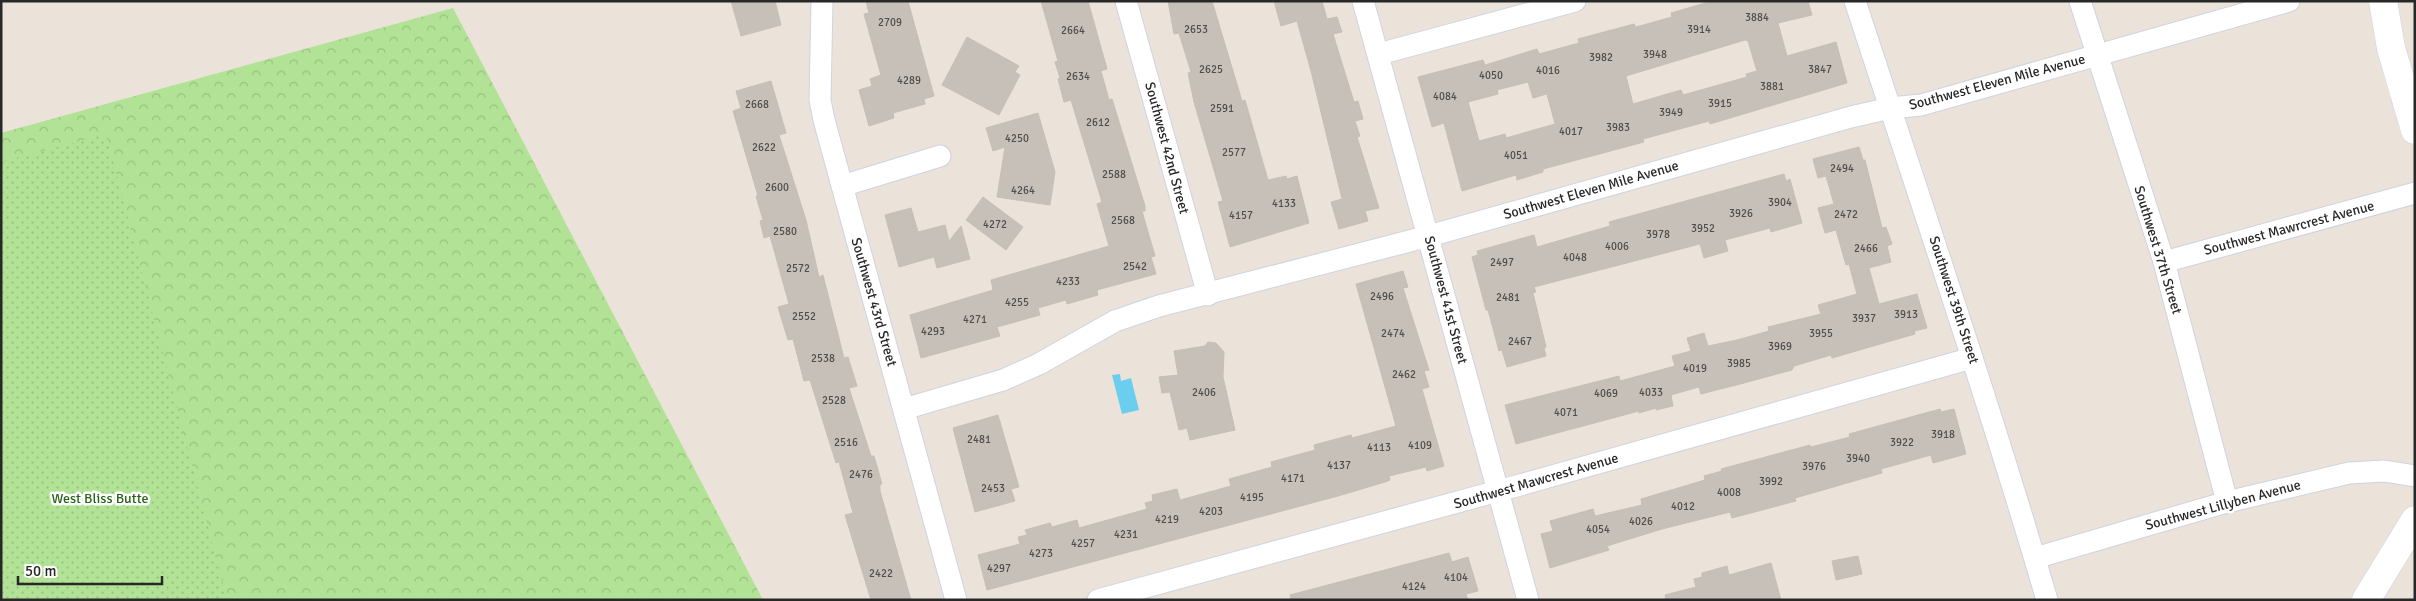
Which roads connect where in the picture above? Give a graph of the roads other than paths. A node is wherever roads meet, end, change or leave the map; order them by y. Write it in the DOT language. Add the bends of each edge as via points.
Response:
graph roads {
  1 [pos="822,1"];
  2 [pos="1126,1"];
  3 [pos="1363,1"];
  4 [pos="1576,1"];
  5 [pos="1855,1"];
  6 [pos="2080,1"];
  7 [pos="2289,1"];
  8 [pos="2383,1"];
  9 [pos="1379,54"];
  10 [pos="2097,56"];
  11 [pos="1890,108"];
  12 [pos="2415,130"];
  13 [pos="940,156"];
  14 [pos="842,186"];
  15 [pos="2415,193"];
  16 [pos="1429,236"];
  17 [pos="2164,262"];
  18 [pos="1208,295"];
  19 [pos="1972,358"];
  20 [pos="904,409"];
  21 [pos="2415,476"];
  22 [pos="1498,491"];
  23 [pos="2227,502"];
  24 [pos="2415,520"];
  25 [pos="2035,558"];
  26 [pos="956,600"];
  27 [pos="1098,600"];
  28 [pos="1528,600"];
  29 [pos="2047,600"];
  30 [pos="2366,600"];
  1 -- 14 [label="street, Southwest 43rd Street" via="820,100"];
  2 -- 18 [label="street, Southwest 42nd Street"];
  3 -- 9 [label="street, Southwest 41st Street"];
  4 -- 9 [label="street"];
  5 -- 11 [label="street, Southwest 39th Street"];
  6 -- 10 [label="street, Southwest 37th Street"];
  7 -- 10 [label="street, Southwest Eleven Mile Avenue"];
  8 -- 12 [label="main road" via="2391,48"];
  9 -- 16 [label="street, Southwest 41st Street"];
  10 -- 11 [label="street, Southwest Eleven Mile Avenue" via="1921,105"];
  10 -- 17 [label="street, Southwest 37th Street"];
  11 -- 16 [label="street, Southwest Eleven Mile Avenue"];
  11 -- 19 [label="street, Southwest 39th Street"];
  13 -- 14 [label="street"];
  14 -- 20 [label="street, Southwest 43rd Street"];
  15 -- 17 [label="street, Southwest Mawrcrest Avenue"];
  16 -- 18 [label="street, Southwest Eleven Mile Avenue"];
  16 -- 22 [label="street, Southwest 41st Street"];
  17 -- 23 [label="street, Southwest 37th Street"];
  18 -- 20 [label="street, Southwest Eleven Mile Avenue" via="1159,306 1114,322 1003,380"];
  19 -- 22 [label="street, Southwest Mawcrest Avenue"];
  19 -- 25 [label="street, Southwest 39th Street"];
  20 -- 26 [label="street, Southwest 43rd Street"];
  21 -- 23 [label="street, Southwest Lillyben Avenue" via="2384,471 2349,474"];
  22 -- 27 [label="street, Southwest Mawcrest Avenue"];
  22 -- 28 [label="street, Southwest 41st Street"];
  23 -- 25 [label="street, Southwest Lillyben Avenue"];
  24 -- 30 [label="main road"];
  25 -- 29 [label="street, Southwest 39th Street"];
}
